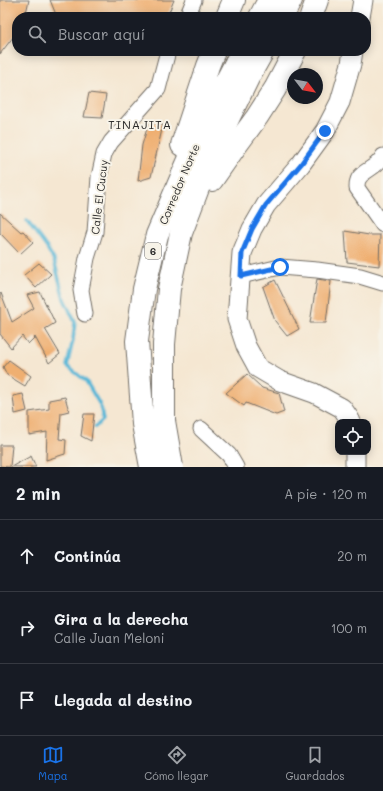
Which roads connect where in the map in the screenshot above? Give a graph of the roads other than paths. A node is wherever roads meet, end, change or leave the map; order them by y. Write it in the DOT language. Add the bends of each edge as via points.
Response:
graph roads {
  1 [pos="194,0"];
  2 [pos="234,0"];
  3 [pos="269,0"];
  4 [pos="291,0"];
  5 [pos="317,0"];
  6 [pos="363,0"];
  7 [pos="189,12"];
  8 [pos="229,12"];
  9 [pos="263,12"];
  10 [pos="285,12"];
  11 [pos="313,12"];
  12 [pos="361,12"];
  13 [pos="167,56"];
  14 [pos="212,56"];
  15 [pos="239,56"];
  16 [pos="260,56"];
  17 [pos="292,56"];
  18 [pos="353,56"];
  19 [pos="383,156"];
  20 [pos="383,225"];
  21 [pos="181,233"];
  22 [pos="157,235"];
  23 [pos="241,276"];
  24 [pos="383,283"];
  25 [pos="85,314"];
  26 [pos="350,419"];
  27 [pos="201,430"];
  28 [pos="355,455"];
  29 [pos="151,467"];
  30 [pos="172,467"];
  31 [pos="236,467"];
  32 [pos="355,467"];
  1 -- 7 [label="street"];
  2 -- 8 [label="highway"];
  3 -- 9 [label="highway"];
  4 -- 10 [label="highway"];
  5 -- 11 [label="highway"];
  6 -- 12 [label="main road"];
  13 -- 25 [label="street, Calle El Cucuy" via="158,89 111,142 104,154 99,177 96,232 87,258 81,290"];
  14 -- 22 [label="highway" via="180,150"];
  15 -- 22 [label="highway, Corredor Norte / 6" via="210,112"];
  16 -- 21 [label="highway, Corredor Norte / 6" via="218,141"];
  17 -- 21 [label="highway" via="257,117 210,185"];
  18 -- 23 [label="main road" via="340,102 325,131 266,205 252,229 242,253"];
  19 -- 20 [label="street" via="378,164 357,182 357,188"];
  21 -- 30 [label="highway, Corredor Norte / 6" via="169,289 164,344 164,421"];
  22 -- 29 [label="highway, Corredor Norte / 6" via="144,290 138,341 143,424"];
  23 -- 24 [label="street" via="280,267 360,276"];
  23 -- 26 [label="main road" via="238,319 246,346 258,368 280,381 314,393 342,408"];
  27 -- 31 [label="street" via="229,456"];
  28 -- 32 [label="main road"];
}
